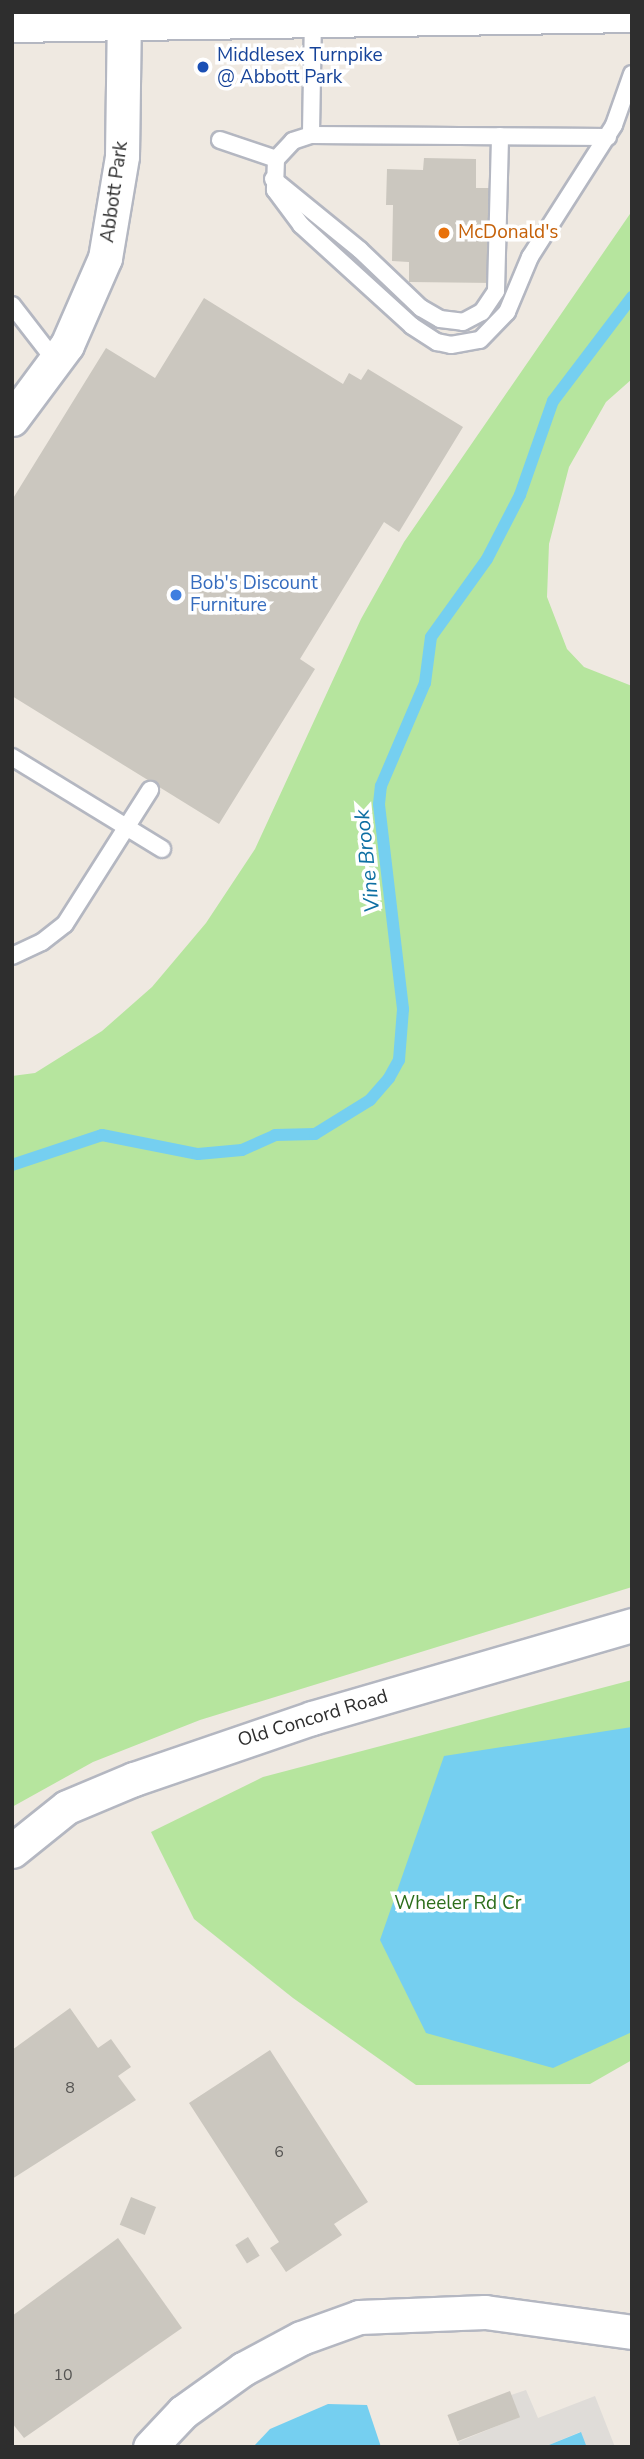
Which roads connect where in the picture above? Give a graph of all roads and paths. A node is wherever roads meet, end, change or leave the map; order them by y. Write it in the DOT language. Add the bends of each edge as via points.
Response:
graph roads {
  1 [pos="632,13"];
  2 [pos="412,14"];
  3 [pos="103,18"];
  4 [pos="313,18"];
  5 [pos="12,23"];
  6 [pos="632,28"];
  7 [pos="632,74"];
  8 [pos="311,135"];
  9 [pos="500,136"];
  10 [pos="608,136"];
  11 [pos="220,140"];
  12 [pos="276,159"];
  13 [pos="273,179"];
  14 [pos="12,305"];
  15 [pos="56,362"];
  16 [pos="12,419"];
  17 [pos="12,757"];
  18 [pos="150,790"];
  19 [pos="127,827"];
  20 [pos="162,849"];
  21 [pos="12,956"];
  22 [pos="632,1625"];
  23 [pos="12,1851"];
  24 [pos="632,2332"];
  25 [pos="150,2447"];
  1 -- 2 [label="main road"];
  1 -- 6 [label="lane"];
  2 -- 4 [label="main road"];
  3 -- 4 [label="main road"];
  3 -- 5 [label="main road"];
  3 -- 15 [label="street, Abbott Park" via="122,156 116,212 89,304"];
  4 -- 8 [label="lane"];
  7 -- 10 [label="lane"];
  8 -- 9 [label="lane"];
  8 -- 12 [label="lane" via="293,141"];
  9 -- 10 [label="lane"];
  9 -- 13 [label="lane" via="496,291 482,312 463,321 440,319 421,308 360,250"];
  10 -- 13 [label="lane" via="530,257 508,312 491,333 467,344 437,342 412,326 300,225 280,202"];
  11 -- 12 [label="lane"];
  12 -- 13 [label="lane"];
  14 -- 15 [label="lane"];
  15 -- 16 [label="street, Abbott Park"];
  17 -- 19 [label="lane"];
  18 -- 19 [label="lane"];
  19 -- 20 [label="lane"];
  19 -- 21 [label="lane" via="65,924 43,942"];
  22 -- 23 [label="street, Old Concord Road" via="312,1718 134,1779 67,1807"];
  24 -- 25 [label="street" via="485,2312 359,2318 301,2338 243,2369 183,2412"];
}
